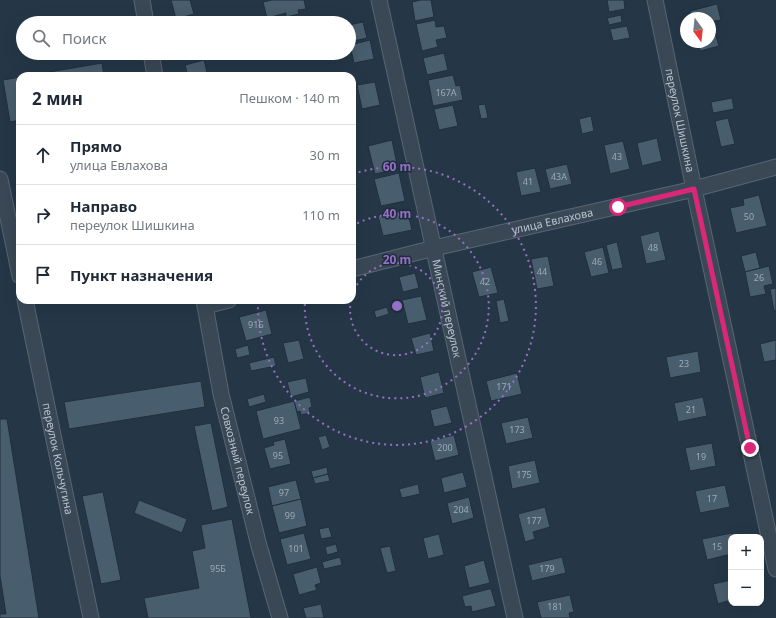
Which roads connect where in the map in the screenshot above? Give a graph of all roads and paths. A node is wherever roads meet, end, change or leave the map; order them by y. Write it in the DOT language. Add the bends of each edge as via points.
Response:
graph roads {
  1 [pos="142,0"];
  2 [pos="379,0"];
  3 [pos="655,0"];
  4 [pos="145,16"];
  5 [pos="152,60"];
  6 [pos="154,72"];
  7 [pos="776,167"];
  8 [pos="0,179"];
  9 [pos="694,189"];
  10 [pos="434,248"];
  11 [pos="16,257"];
  12 [pos="356,268"];
  13 [pos="26,304"];
  14 [pos="204,304"];
  15 [pos="776,569"];
  16 [pos="91,618"];
  17 [pos="280,618"];
  18 [pos="515,618"];
  1 -- 4 [label="street"];
  2 -- 10 [label="street, Минский переулок"];
  3 -- 9 [label="street, переулок Шишкина"];
  5 -- 6 [label="street"];
  7 -- 9 [label="street, улица Евлахова"];
  8 -- 11 [label="street"];
  9 -- 10 [label="street, улица Евлахова"];
  9 -- 15 [label="street, переулок Шишкина"];
  10 -- 12 [label="street, улица Евлахова"];
  10 -- 18 [label="street, Минский переулок"];
  13 -- 16 [label="street, переулок Кольчугина"];
  14 -- 17 [label="street, Совхозный переулок" via="221,394"];
}
